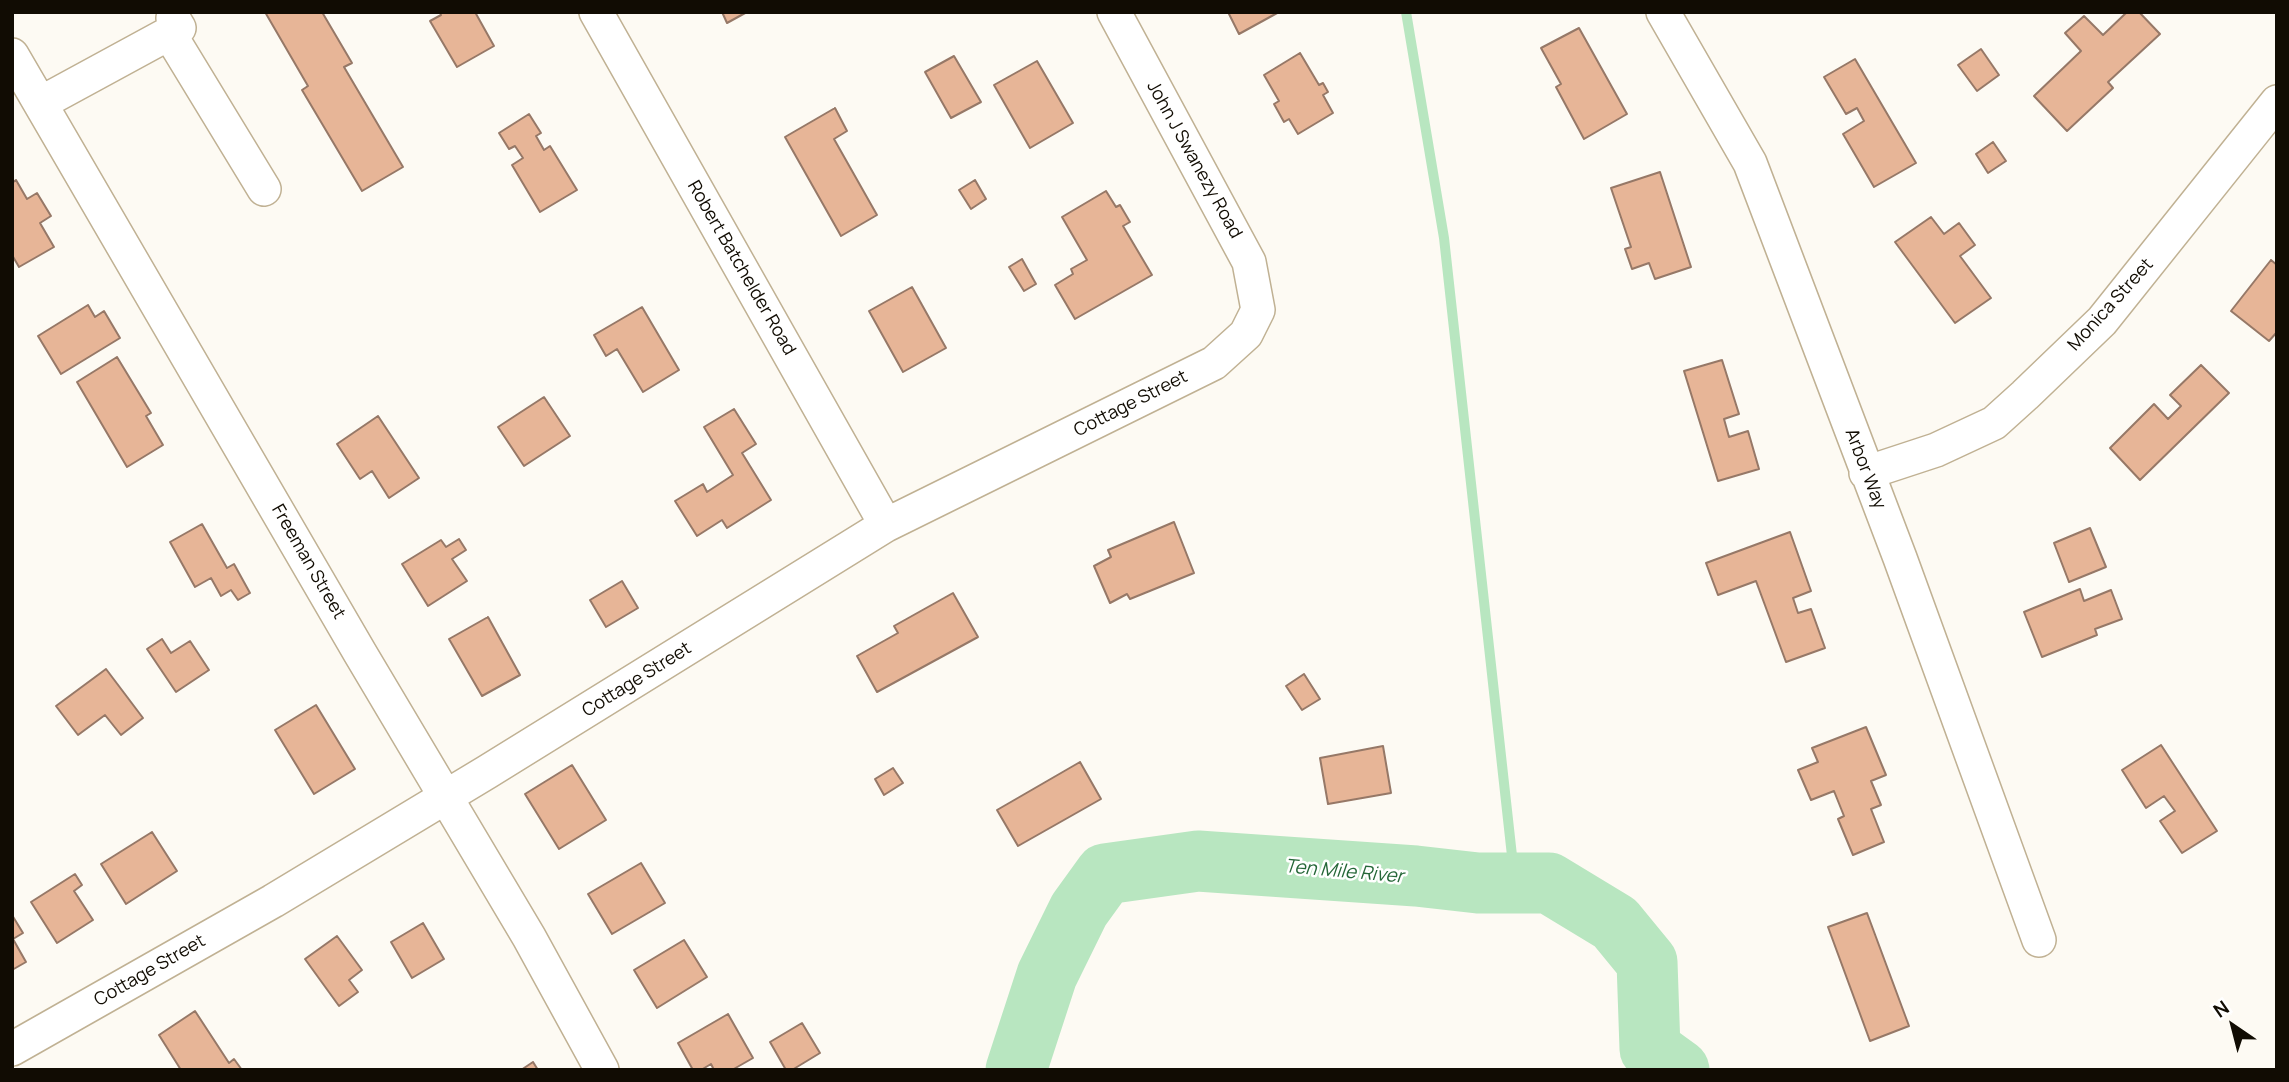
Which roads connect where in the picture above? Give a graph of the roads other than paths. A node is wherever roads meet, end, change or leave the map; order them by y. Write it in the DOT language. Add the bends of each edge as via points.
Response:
graph roads {
  1 [pos="596,12"];
  2 [pos="1114,12"];
  3 [pos="1663,12"];
  4 [pos="170,23"];
  5 [pos="12,55"];
  6 [pos="28,95"];
  7 [pos="2277,102"];
  8 [pos="264,189"];
  9 [pos="1256,314"];
  10 [pos="1866,473"];
  11 [pos="887,525"];
  12 [pos="447,796"];
  13 [pos="2039,940"];
  14 [pos="12,1049"];
  15 [pos="602,1070"];
  1 -- 11 [label="street, Robert Batchelder Road"];
  2 -- 9 [label="street, John J Swanezy Road" via="1249,262"];
  3 -- 10 [label="street, Arbor Way" via="1750,163"];
  4 -- 6 [label="street"];
  4 -- 8 [label="street"];
  5 -- 6 [label="street, Freeman Street"];
  6 -- 12 [label="street, Freeman Street"];
  7 -- 10 [label="street, Monica Street" via="2102,321 2025,396 1994,423 1936,450"];
  9 -- 11 [label="street, Cottage Street" via="1246,334 1213,363"];
  10 -- 13 [label="street, Arbor Way"];
  11 -- 12 [label="street, Cottage Street"];
  12 -- 14 [label="street, Cottage Street"];
  12 -- 15 [label="street, Freeman Street"];
}
